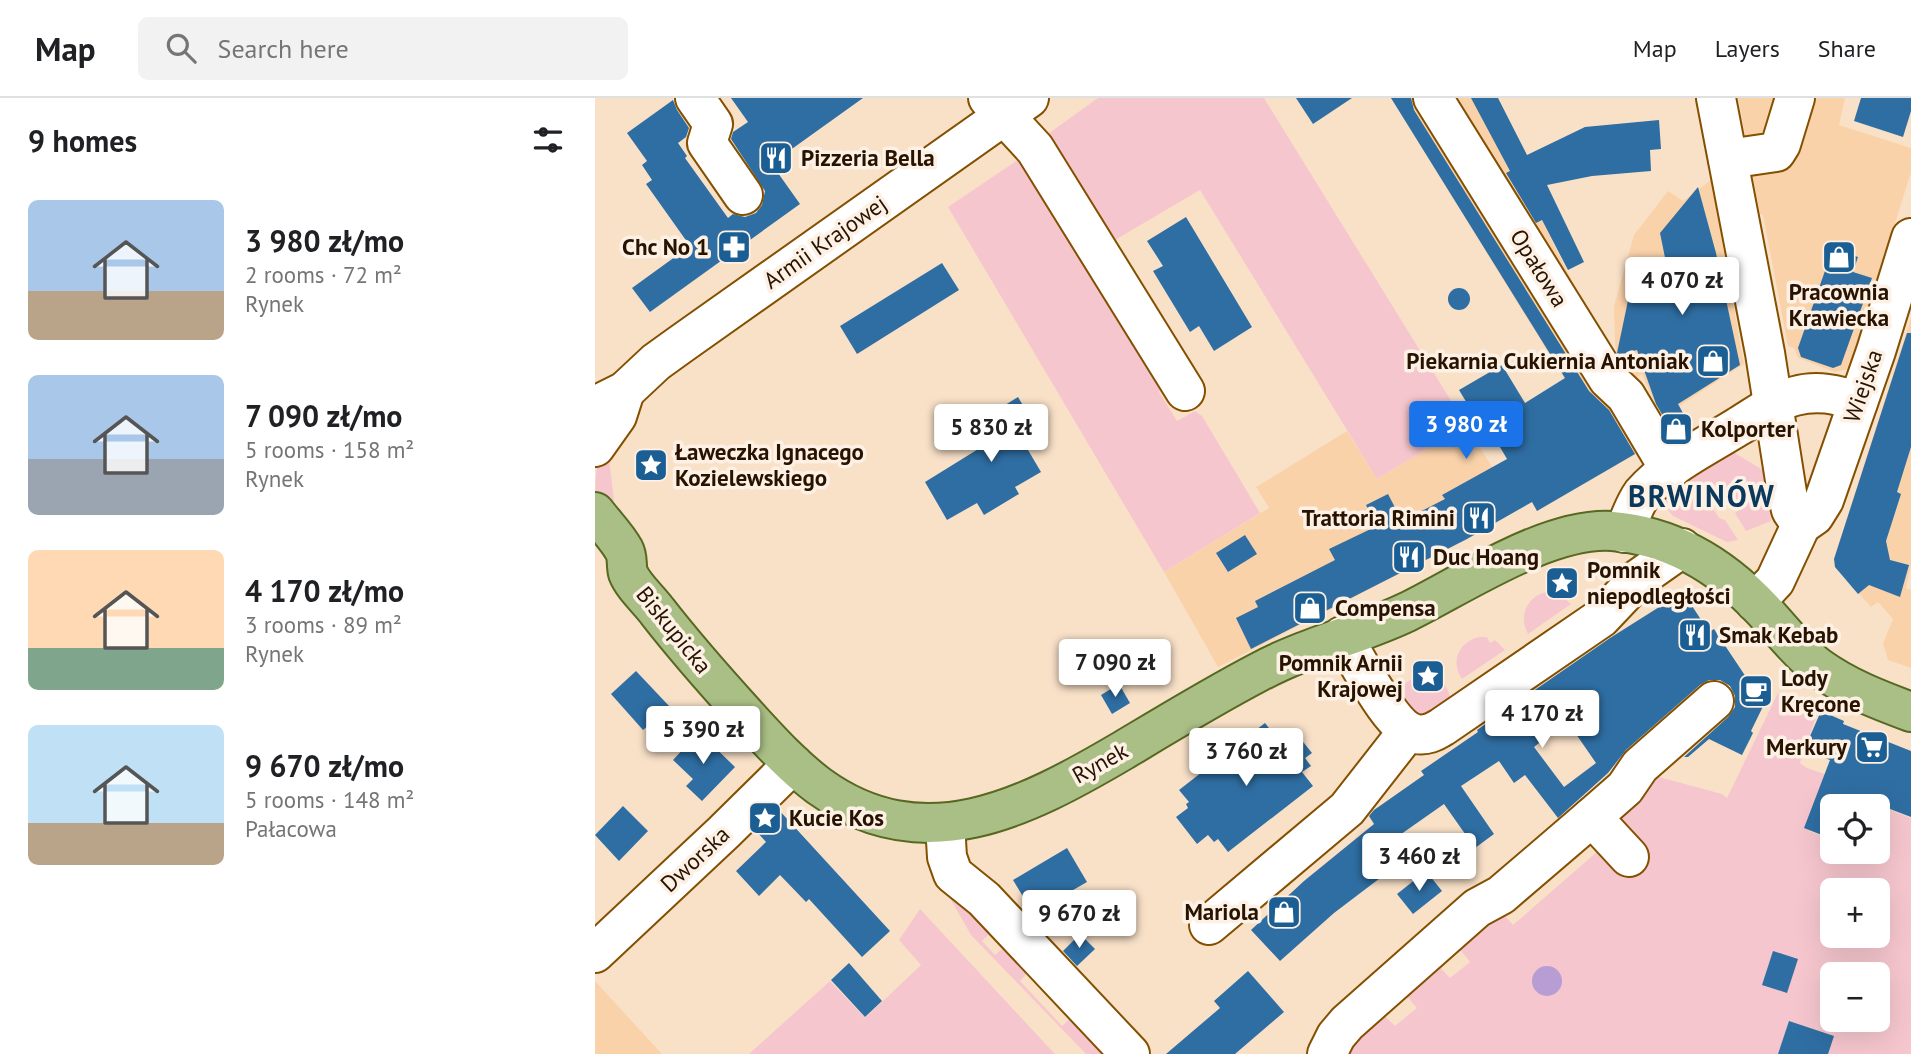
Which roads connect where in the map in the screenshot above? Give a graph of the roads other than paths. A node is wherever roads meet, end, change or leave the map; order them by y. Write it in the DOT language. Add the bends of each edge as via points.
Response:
graph roads {
  1 [pos="695,98"];
  2 [pos="1433,98"];
  3 [pos="1716,98"];
  4 [pos="1795,98"];
  5 [pos="1007,104"];
  6 [pos="1728,159"];
  7 [pos="743,195"];
  8 [pos="1911,238"];
  9 [pos="605,391"];
  10 [pos="1185,391"];
  11 [pos="1858,402"];
  12 [pos="1773,405"];
  13 [pos="595,447"];
  14 [pos="1670,470"];
  15 [pos="595,512"];
  16 [pos="1801,525"];
  17 [pos="1624,533"];
  18 [pos="1682,548"];
  19 [pos="595,551"];
  20 [pos="629,574"];
  21 [pos="1755,602"];
  22 [pos="1342,636"];
  23 [pos="1714,701"];
  24 [pos="1911,712"];
  25 [pos="1408,731"];
  26 [pos="793,764"];
  27 [pos="881,816"];
  28 [pos="1592,817"];
  29 [pos="945,824"];
  30 [pos="1629,858"];
  31 [pos="1209,925"];
  32 [pos="595,953"];
  33 [pos="1130,1054"];
  34 [pos="1327,1054"];
  1 -- 7 [label="street" via="713,124 707,143"];
  2 -- 14 [label="street, Opałowa"];
  3 -- 6 [label="street"];
  4 -- 6 [label="street" via="1776,152"];
  5 -- 9 [label="street, Armii Krajowej" via="665,356"];
  5 -- 10 [label="street"];
  6 -- 12 [label="street"];
  8 -- 11 [label="street, Wiejska"];
  9 -- 13 [label="street, Armii Krajowej" via="617,416"];
  11 -- 12 [label="street" via="1836,394 1811,393"];
  11 -- 16 [label="street, Wiejska" via="1824,500"];
  12 -- 14 [label="street"];
  12 -- 16 [label="street" via="1787,493"];
  14 -- 17 [label="street" via="1642,494"];
  15 -- 20 [label="main road, Biskupicka" via="626,552"];
  16 -- 21 [label="street, Wiejska" via="1775,581"];
  17 -- 18 [label="main road, Rynek"];
  17 -- 22 [label="main road, Rynek" via="1583,532 1552,540 1401,614"];
  18 -- 21 [label="main road, Rynek" via="1723,573"];
  18 -- 25 [label="street" via="1638,579 1601,618 1442,727 1426,734"];
  19 -- 20 [label="main road, Biskupicka" via="607,566"];
  20 -- 26 [label="main road, Biskupicka" via="711,676"];
  21 -- 24 [label="main road" via="1816,665 1844,684"];
  22 -- 25 [label="street" via="1398,723"];
  22 -- 29 [label="main road, Rynek" via="1260,671 1037,798 987,816"];
  23 -- 28 [label="street" via="1640,766 1625,788"];
  25 -- 31 [label="street" via="1347,809"];
  26 -- 27 [label="main road, Biskupicka" via="848,804"];
  26 -- 32 [label="street, Dworska"];
  27 -- 29 [label="main road, Rynek"];
  28 -- 30 [label="street"];
  28 -- 34 [label="street" via="1501,895 1477,908 1347,1023"];
  29 -- 33 [label="street" via="947,861 955,876 984,899"];
}
